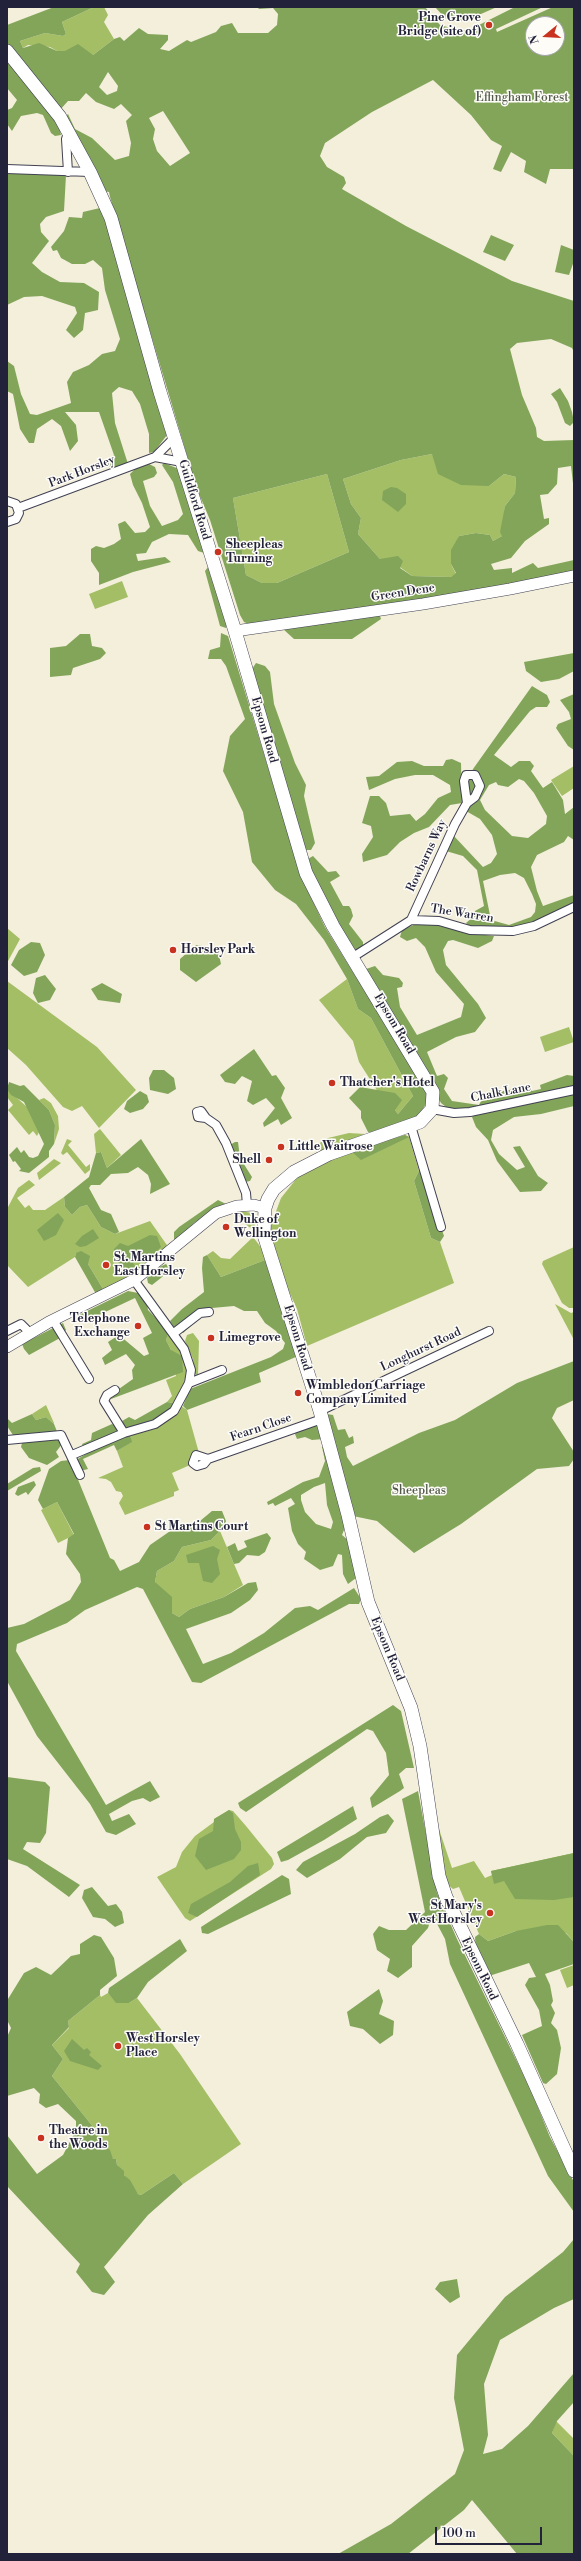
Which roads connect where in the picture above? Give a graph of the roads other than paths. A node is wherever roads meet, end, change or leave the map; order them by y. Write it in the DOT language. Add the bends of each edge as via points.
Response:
graph roads {
  1 [pos="7,51"];
  2 [pos="68,133"];
  3 [pos="7,169"];
  4 [pos="68,172"];
  5 [pos="90,172"];
  6 [pos="175,437"];
  7 [pos="155,457"];
  8 [pos="182,462"];
  9 [pos="7,501"];
  10 [pos="18,508"];
  11 [pos="7,522"];
  12 [pos="574,576"];
  13 [pos="235,631"];
  14 [pos="467,803"];
  15 [pos="574,907"];
  16 [pos="411,920"];
  17 [pos="353,957"];
  18 [pos="574,1090"];
  19 [pos="432,1109"];
  20 [pos="206,1118"];
  21 [pos="411,1126"];
  22 [pos="247,1205"];
  23 [pos="265,1208"];
  24 [pos="441,1227"];
  25 [pos="134,1280"];
  26 [pos="209,1312"];
  27 [pos="53,1320"];
  28 [pos="7,1331"];
  29 [pos="489,1331"];
  30 [pos="30,1333"];
  31 [pos="174,1333"];
  32 [pos="7,1347"];
  33 [pos="222,1370"];
  34 [pos="89,1379"];
  35 [pos="189,1382"];
  36 [pos="115,1390"];
  37 [pos="321,1415"];
  38 [pos="124,1433"];
  39 [pos="7,1440"];
  40 [pos="72,1455"];
  41 [pos="208,1459"];
  42 [pos="80,1475"];
  43 [pos="574,2171"];
  1 -- 2 [label="main road" via="31,78 60,117"];
  2 -- 4 [label="street"];
  2 -- 5 [label="main road"];
  3 -- 4 [label="street"];
  4 -- 5 [label="street"];
  5 -- 6 [label="main road, Guildford Road" via="111,218"];
  6 -- 7 [label="street, Park Horsley"];
  6 -- 8 [label="main road, Guildford Road"];
  7 -- 8 [label="street"];
  7 -- 10 [label="street, Park Horsley"];
  8 -- 13 [label="main road, Guildford Road"];
  9 -- 10 [label="street" via="13,502"];
  10 -- 11 [label="street" via="16,519"];
  12 -- 13 [label="street, Green Dene" via="423,604"];
  13 -- 17 [label="main road, Epsom Road" via="306,873 326,913"];
  14 -- 16 [label="street, Rowbarns Way"];
  15 -- 16 [label="street, The Warren" via="534,926 513,931 470,930 439,921"];
  16 -- 17 [label="street"];
  17 -- 19 [label="main road, Epsom Road" via="428,1082 433,1096"];
  18 -- 19 [label="street, Chalk Lane" via="470,1112 454,1113"];
  19 -- 21 [label="main road, Epsom Road" via="428,1117"];
  20 -- 22 [label="street" via="216,1125 226,1143 246,1193"];
  21 -- 23 [label="main road, Epsom Road" via="312,1161 274,1189"];
  21 -- 24 [label="street"];
  22 -- 23 [label="street"];
  22 -- 25 [label="street" via="216,1213"];
  23 -- 37 [label="main road, Epsom Road" via="264,1229 269,1252 298,1336"];
  25 -- 27 [label="street"];
  25 -- 31 [label="street"];
  26 -- 31 [label="street" via="200,1313"];
  27 -- 30 [label="street"];
  27 -- 34 [label="street"];
  28 -- 30 [label="street" via="21,1324"];
  29 -- 37 [label="street, Longhurst Road"];
  30 -- 32 [label="street"];
  31 -- 35 [label="street" via="189,1360"];
  33 -- 35 [label="street"];
  35 -- 38 [label="street" via="174,1410 155,1424"];
  36 -- 38 [label="street" via="107,1395 104,1401"];
  37 -- 41 [label="street, Fearn Close"];
  37 -- 43 [label="main road, Epsom Road" via="368,1602 407,1694 414,1720 438,1869 446,1897 517,2044"];
  38 -- 40 [label="street"];
  39 -- 40 [label="street" via="61,1435"];
  40 -- 42 [label="street"];
}
